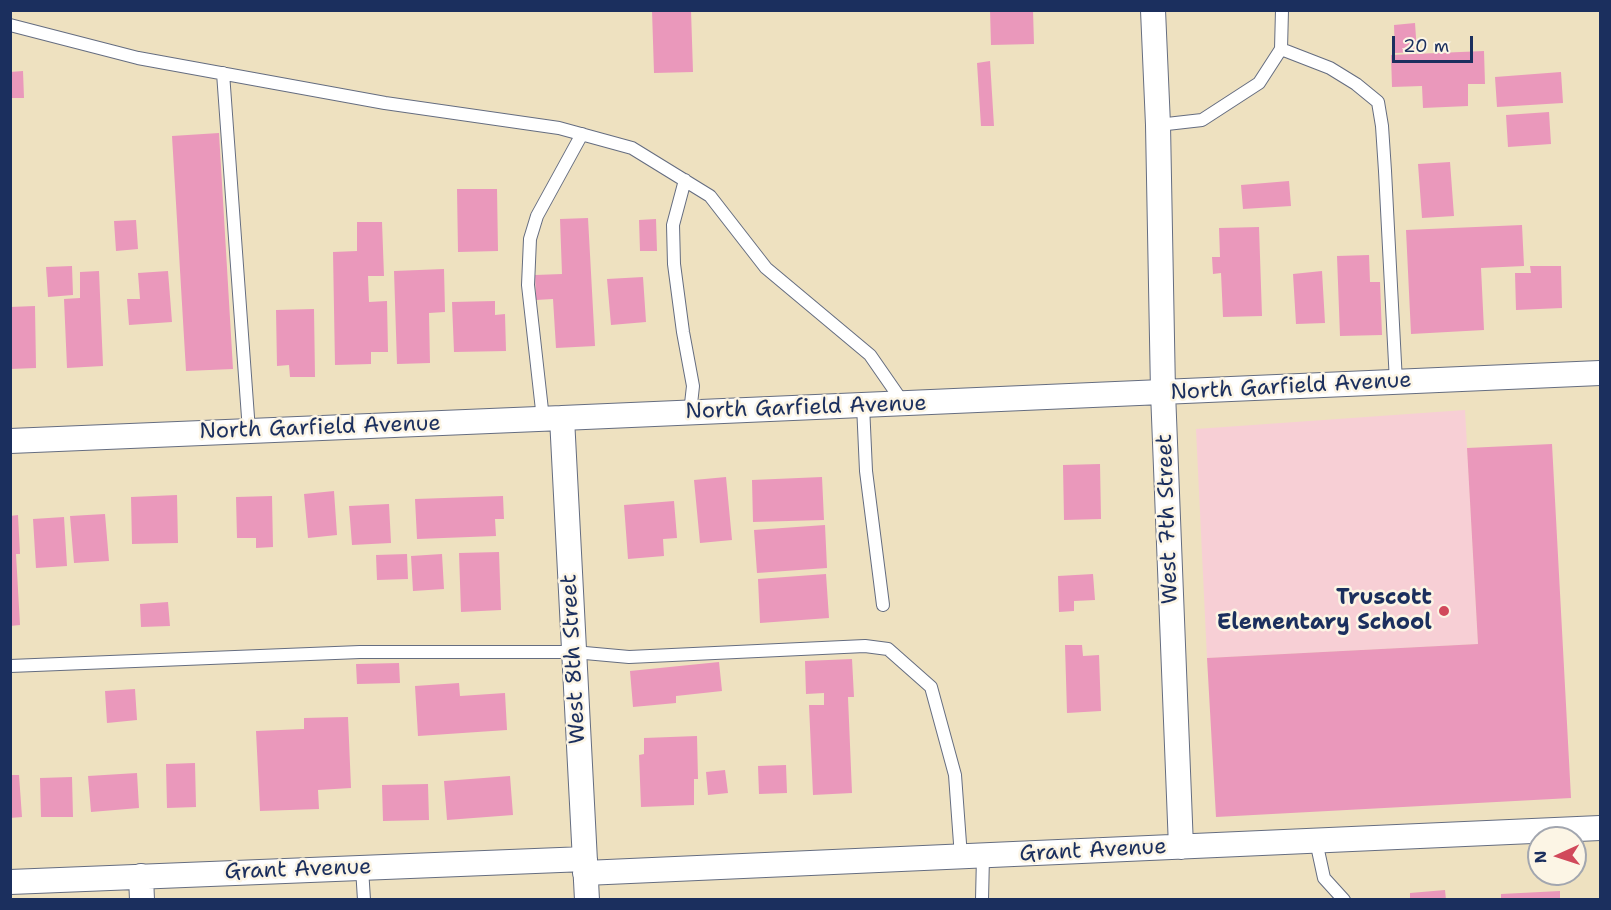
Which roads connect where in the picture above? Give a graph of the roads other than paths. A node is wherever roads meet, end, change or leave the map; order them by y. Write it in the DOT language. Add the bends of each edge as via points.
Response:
graph roads {
  1 [pos="1153,10"];
  2 [pos="1282,10"];
  3 [pos="10,25"];
  4 [pos="1281,49"];
  5 [pos="223,73"];
  6 [pos="1158,125"];
  7 [pos="582,134"];
  8 [pos="685,180"];
  9 [pos="1600,373"];
  10 [pos="1396,382"];
  11 [pos="1163,393"];
  12 [pos="904,404"];
  13 [pos="863,405"];
  14 [pos="690,413"];
  15 [pos="552,419"];
  16 [pos="249,431"];
  17 [pos="10,441"];
  18 [pos="883,605"];
  19 [pos="574,652"];
  20 [pos="10,666"];
  21 [pos="1600,828"];
  22 [pos="1316,841"];
  23 [pos="1181,847"];
  24 [pos="972,856"];
  25 [pos="585,866"];
  26 [pos="362,868"];
  27 [pos="10,882"];
  28 [pos="141,888"];
  29 [pos="364,900"];
  30 [pos="587,900"];
  31 [pos="982,900"];
  32 [pos="1344,900"];
  1 -- 6 [label="street, West 7th Street"];
  2 -- 4 [label="lane"];
  3 -- 5 [label="lane" via="138,58"];
  4 -- 6 [label="lane" via="1259,83 1202,120"];
  4 -- 10 [label="lane" via="1330,68 1378,102"];
  5 -- 7 [label="lane"];
  5 -- 16 [label="lane"];
  6 -- 11 [label="street, West 7th Street"];
  7 -- 8 [label="lane" via="632,148"];
  7 -- 15 [label="lane" via="537,216 530,239 528,285"];
  8 -- 12 [label="lane" via="710,196 766,268 870,356"];
  8 -- 14 [label="lane" via="673,225 674,264 693,386"];
  9 -- 10 [label="street, North Garfield Avenue"];
  10 -- 11 [label="street, North Garfield Avenue"];
  11 -- 12 [label="street, North Garfield Avenue"];
  11 -- 23 [label="street, West 7th Street"];
  12 -- 13 [label="street, North Garfield Avenue"];
  13 -- 14 [label="street, North Garfield Avenue"];
  13 -- 18 [label="lane" via="866,471"];
  14 -- 15 [label="street, North Garfield Avenue"];
  15 -- 16 [label="street, North Garfield Avenue"];
  15 -- 19 [label="street, West 8th Street"];
  16 -- 17 [label="street, North Garfield Avenue"];
  19 -- 20 [label="lane" via="360,652"];
  19 -- 24 [label="lane" via="629,657 865,646 888,649 931,687"];
  19 -- 25 [label="street, West 8th Street"];
  21 -- 22 [label="street, Grant Avenue"];
  22 -- 23 [label="street, Grant Avenue"];
  22 -- 32 [label="lane" via="1324,878"];
  23 -- 24 [label="street, Grant Avenue"];
  24 -- 25 [label="street, Grant Avenue"];
  24 -- 31 [label="lane"];
  25 -- 26 [label="street, Grant Avenue"];
  25 -- 30 [label="street, West 8th Street"];
  26 -- 28 [label="street, Grant Avenue"];
  26 -- 29 [label="lane"];
  27 -- 28 [label="street, Grant Avenue"];
}
